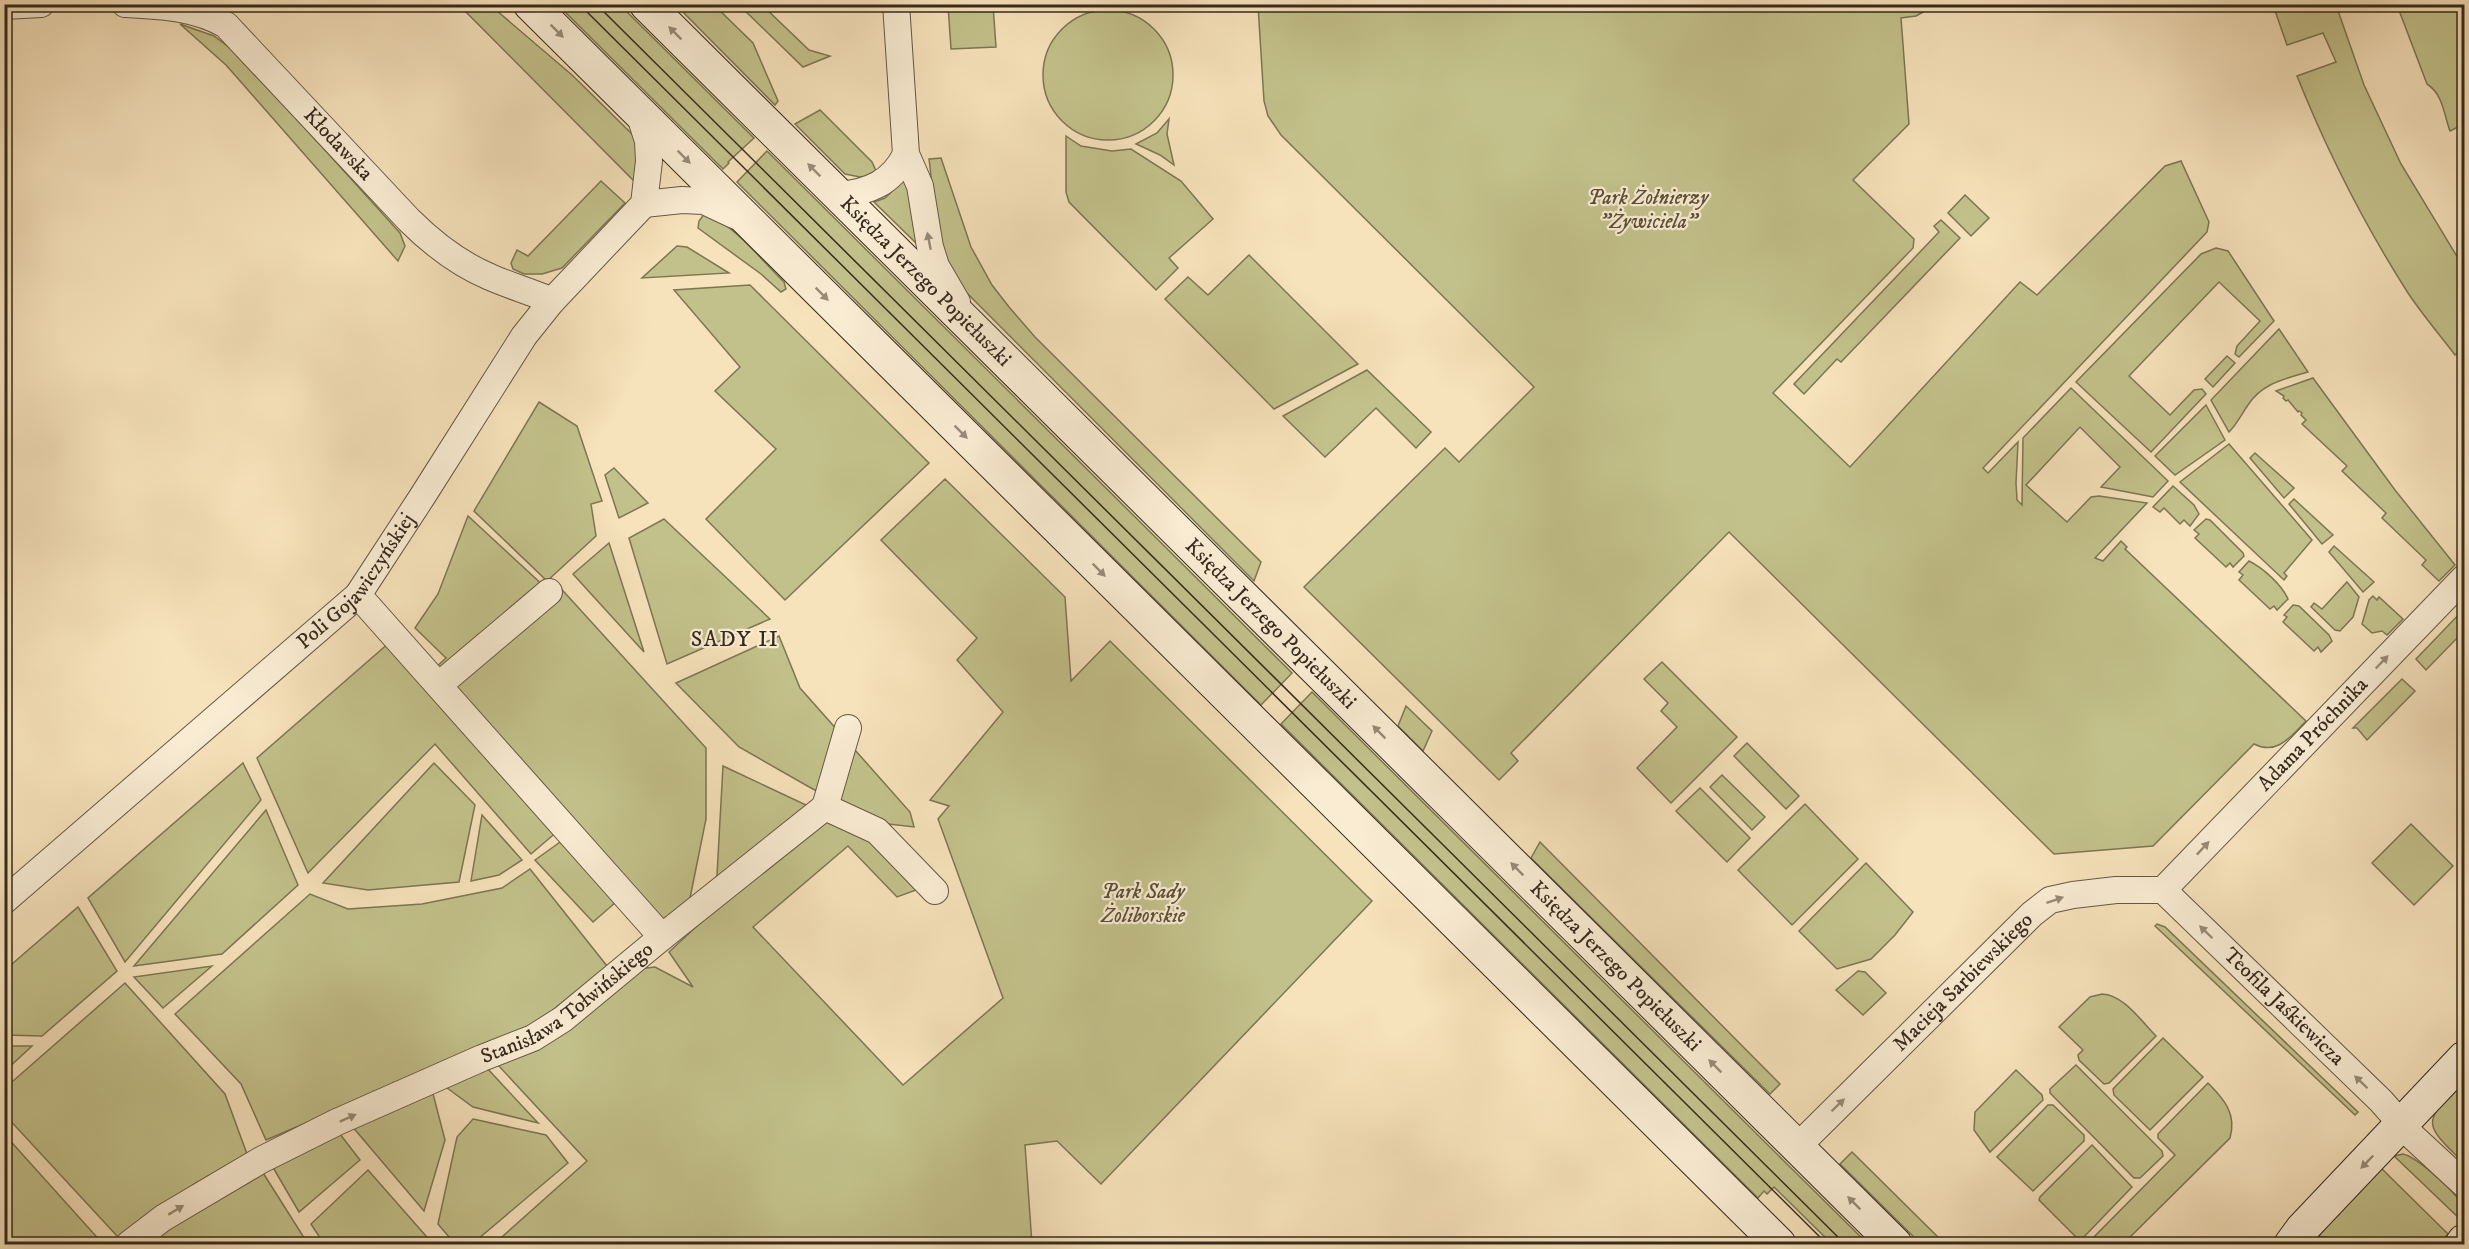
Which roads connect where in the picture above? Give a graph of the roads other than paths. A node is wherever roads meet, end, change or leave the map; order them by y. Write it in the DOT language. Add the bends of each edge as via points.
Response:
graph roads {
  1 [pos="41,4"];
  2 [pos="126,4"];
  3 [pos="530,4"];
  4 [pos="646,4"];
  5 [pos="896,4"];
  6 [pos="4,6"];
  7 [pos="638,111"];
  8 [pos="906,154"];
  9 [pos="839,195"];
  10 [pos="644,204"];
  11 [pos="749,222"];
  12 [pos="552,301"];
  13 [pos="975,329"];
  14 [pos="2464,578"];
  15 [pos="549,592"];
  16 [pos="358,595"];
  17 [pos="439,685"];
  18 [pos="848,728"];
  19 [pos="825,807"];
  20 [pos="935,891"];
  21 [pos="2163,891"];
  22 [pos="4,902"];
  23 [pos="662,937"];
  24 [pos="2464,1058"];
  25 [pos="2402,1124"];
  26 [pos="1797,1146"];
  27 [pos="2464,1184"];
  28 [pos="129,1245"];
  29 [pos="1779,1245"];
  30 [pos="1895,1245"];
  31 [pos="2291,1245"];
  1 -- 6 [label="street"];
  2 -- 12 [label="street, Kłodawska" via="210,15 226,24 409,220 438,246 489,277"];
  3 -- 7 [label="main road, one-way"];
  9 -- 4 [label="main road, Księdza Jerzego Popiełuszki, one-way"];
  5 -- 8 [label="street"];
  7 -- 10 [label="street" via="650,161"];
  7 -- 11 [label="main road, one-way"];
  8 -- 9 [label="street" via="899,167 878,186"];
  13 -- 8 [label="street, one-way" via="936,266 920,186"];
  9 -- 13 [label="main road, Księdza Jerzego Popiełuszki"];
  10 -- 11 [label="street" via="704,201"];
  10 -- 12 [label="street, Poli Gojawiczyńskiej"];
  11 -- 29 [label="main road, one-way"];
  12 -- 16 [label="street, Poli Gojawiczyńskiej" via="497,376"];
  26 -- 13 [label="main road, Księdza Jerzego Popiełuszki, one-way"];
  21 -- 14 [label="street, Adama Próchnika, one-way"];
  15 -- 17 [label="street"];
  16 -- 17 [label="street, Stanisława Tołwińskiego"];
  16 -- 22 [label="street, Poli Gojawiczyńskiej"];
  17 -- 23 [label="street, Stanisława Tołwińskiego"];
  18 -- 19 [label="street"];
  19 -- 20 [label="street" via="877,831"];
  19 -- 23 [label="street"];
  25 -- 21 [label="street, Teofila Jaśkiewicza, one-way"];
  26 -- 21 [label="street, Macieja Sarbiewskiego, one-way" via="2050,900 2116,890"];
  28 -- 23 [label="street, Stanisława Tołwińskiego, one-way" via="163,1218 261,1160 337,1122 533,1038 563,1019"];
  24 -- 25 [label="main road"];
  25 -- 27 [label="street, Teofila Jaśkiewicza"];
  25 -- 31 [label="main road, one-way"];
  30 -- 26 [label="main road, Księdza Jerzego Popiełuszki, one-way"];
}
